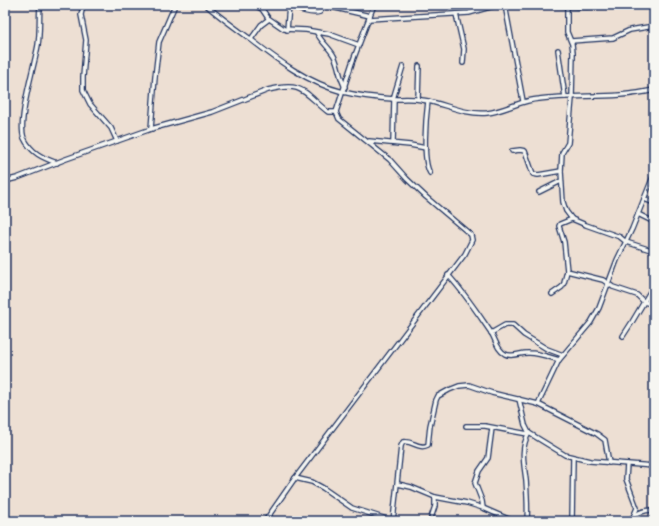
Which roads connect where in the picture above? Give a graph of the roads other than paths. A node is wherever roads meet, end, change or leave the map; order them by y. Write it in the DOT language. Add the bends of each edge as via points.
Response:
graph roads {
  1 [pos="40,5"];
  2 [pos="83,5"];
  3 [pos="175,5"];
  4 [pos="206,5"];
  5 [pos="254,5"];
  6 [pos="289,5"];
  7 [pos="347,5"];
  8 [pos="374,5"];
  9 [pos="497,5"];
  10 [pos="505,5"];
  11 [pos="546,5"];
  12 [pos="603,5"];
  13 [pos="261,7"];
  14 [pos="567,7"];
  15 [pos="348,11"];
  16 [pos="456,14"];
  17 [pos="370,17"];
  18 [pos="269,19"];
  19 [pos="654,26"];
  20 [pos="287,30"];
  21 [pos="317,32"];
  22 [pos="251,40"];
  23 [pos="571,41"];
  24 [pos="359,45"];
  25 [pos="558,50"];
  26 [pos="463,63"];
  27 [pos="403,66"];
  28 [pos="419,66"];
  29 [pos="344,87"];
  30 [pos="654,90"];
  31 [pos="343,92"];
  32 [pos="565,97"];
  33 [pos="572,98"];
  34 [pos="394,99"];
  35 [pos="418,99"];
  36 [pos="428,101"];
  37 [pos="524,101"];
  38 [pos="336,112"];
  39 [pos="151,129"];
  40 [pos="117,141"];
  41 [pos="368,141"];
  42 [pos="393,143"];
  43 [pos="426,148"];
  44 [pos="512,151"];
  45 [pos="57,163"];
  46 [pos="561,171"];
  47 [pos="430,173"];
  48 [pos="653,177"];
  49 [pos="5,181"];
  50 [pos="561,181"];
  51 [pos="539,192"];
  52 [pos="644,199"];
  53 [pos="654,202"];
  54 [pos="638,214"];
  55 [pos="572,219"];
  56 [pos="654,222"];
  57 [pos="626,242"];
  58 [pos="654,252"];
  59 [pos="567,271"];
  60 [pos="448,275"];
  61 [pos="609,284"];
  62 [pos="654,285"];
  63 [pos="552,294"];
  64 [pos="644,302"];
  65 [pos="654,305"];
  66 [pos="491,332"];
  67 [pos="623,336"];
  68 [pos="563,355"];
  69 [pos="559,360"];
  70 [pos="519,399"];
  71 [pos="538,404"];
  72 [pos="466,426"];
  73 [pos="492,428"];
  74 [pos="528,434"];
  75 [pos="572,458"];
  76 [pos="609,463"];
  77 [pos="627,464"];
  78 [pos="654,466"];
  79 [pos="295,478"];
  80 [pos="398,484"];
  81 [pos="435,497"];
  82 [pos="483,508"];
  83 [pos="654,510"];
  84 [pos="634,515"];
  85 [pos="265,521"];
  86 [pos="393,521"];
  87 [pos="430,521"];
  88 [pos="513,521"];
  89 [pos="527,521"];
  90 [pos="572,521"];
  91 [pos="628,521"];
  1 -- 45 [label="street" via="38,44 24,113 23,132 35,153"];
  2 -- 40 [label="street" via="81,15 86,40 83,90 90,104 111,128"];
  3 -- 39 [label="street" via="159,42"];
  4 -- 22 [label="street"];
  5 -- 13 [label="street"];
  6 -- 15 [label="street" via="313,13 320,12 325,6"];
  6 -- 20 [label="street"];
  7 -- 15 [label="street"];
  8 -- 17 [label="street"];
  9 -- 16 [label="street"];
  10 -- 37 [label="street"];
  11 -- 14 [label="street"];
  12 -- 14 [label="street"];
  13 -- 18 [label="street"];
  14 -- 23 [label="street" via="567,32"];
  15 -- 17 [label="street"];
  16 -- 17 [label="street"];
  16 -- 26 [label="street" via="464,49"];
  17 -- 24 [label="street"];
  18 -- 20 [label="street"];
  18 -- 22 [label="street"];
  19 -- 23 [label="street" via="630,30 613,38"];
  20 -- 21 [label="street"];
  21 -- 24 [label="street"];
  21 -- 29 [label="street" via="334,56"];
  22 -- 31 [label="street" via="296,71 329,88"];
  23 -- 33 [label="street"];
  24 -- 29 [label="street"];
  25 -- 32 [label="street"];
  27 -- 34 [label="street"];
  28 -- 35 [label="street"];
  29 -- 31 [label="street"];
  30 -- 33 [label="street" via="608,97"];
  31 -- 34 [label="street"];
  31 -- 38 [label="street"];
  32 -- 33 [label="street"];
  32 -- 37 [label="street"];
  33 -- 46 [label="street" via="568,143 562,153"];
  34 -- 35 [label="street"];
  34 -- 42 [label="street"];
  35 -- 36 [label="street"];
  36 -- 37 [label="street" via="475,113 495,112"];
  36 -- 43 [label="street"];
  38 -- 39 [label="street" via="328,112 298,87 286,86 268,90 206,114"];
  38 -- 41 [label="street" via="339,119"];
  39 -- 40 [label="street"];
  40 -- 45 [label="street"];
  41 -- 42 [label="street"];
  41 -- 60 [label="street" via="426,197 471,235 471,244"];
  42 -- 43 [label="street"];
  43 -- 47 [label="street" via="426,165"];
  44 -- 46 [label="street" via="525,152 533,174"];
  45 -- 49 [label="street"];
  46 -- 50 [label="street"];
  48 -- 52 [label="street"];
  50 -- 51 [label="street"];
  50 -- 55 [label="street" via="564,207"];
  52 -- 53 [label="street"];
  52 -- 54 [label="street"];
  54 -- 56 [label="street"];
  54 -- 57 [label="street"];
  55 -- 57 [label="street" via="620,237"];
  55 -- 59 [label="street" via="559,226 563,236"];
  57 -- 58 [label="street"];
  57 -- 61 [label="street"];
  59 -- 61 [label="street" via="604,280"];
  59 -- 63 [label="street" via="564,283"];
  60 -- 66 [label="street"];
  60 -- 79 [label="street"];
  61 -- 64 [label="street" via="637,295"];
  61 -- 68 [label="street" via="596,315"];
  62 -- 64 [label="street"];
  64 -- 65 [label="street"];
  64 -- 67 [label="street"];
  66 -- 68 [label="street" via="505,325 513,325 547,349"];
  66 -- 69 [label="street" via="498,347 506,355 515,356 531,352"];
  68 -- 69 [label="street"];
  69 -- 71 [label="street"];
  70 -- 71 [label="street"];
  70 -- 74 [label="street"];
  70 -- 80 [label="street" via="469,385 459,386 438,396 431,420 428,445 419,447 407,441 401,446"];
  71 -- 76 [label="street" via="605,440"];
  72 -- 73 [label="street"];
  73 -- 74 [label="street"];
  73 -- 82 [label="street" via="488,458 475,483"];
  74 -- 75 [label="street"];
  74 -- 89 [label="street" via="523,456"];
  75 -- 76 [label="street"];
  75 -- 90 [label="street"];
  76 -- 77 [label="street"];
  77 -- 78 [label="street"];
  77 -- 84 [label="street" via="626,479 636,508"];
  79 -- 85 [label="street"];
  79 -- 86 [label="street" via="312,482 352,508"];
  80 -- 81 [label="street"];
  80 -- 86 [label="street"];
  81 -- 82 [label="street"];
  81 -- 87 [label="street"];
  82 -- 88 [label="street"];
  83 -- 84 [label="street"];
  84 -- 91 [label="street"];
}
